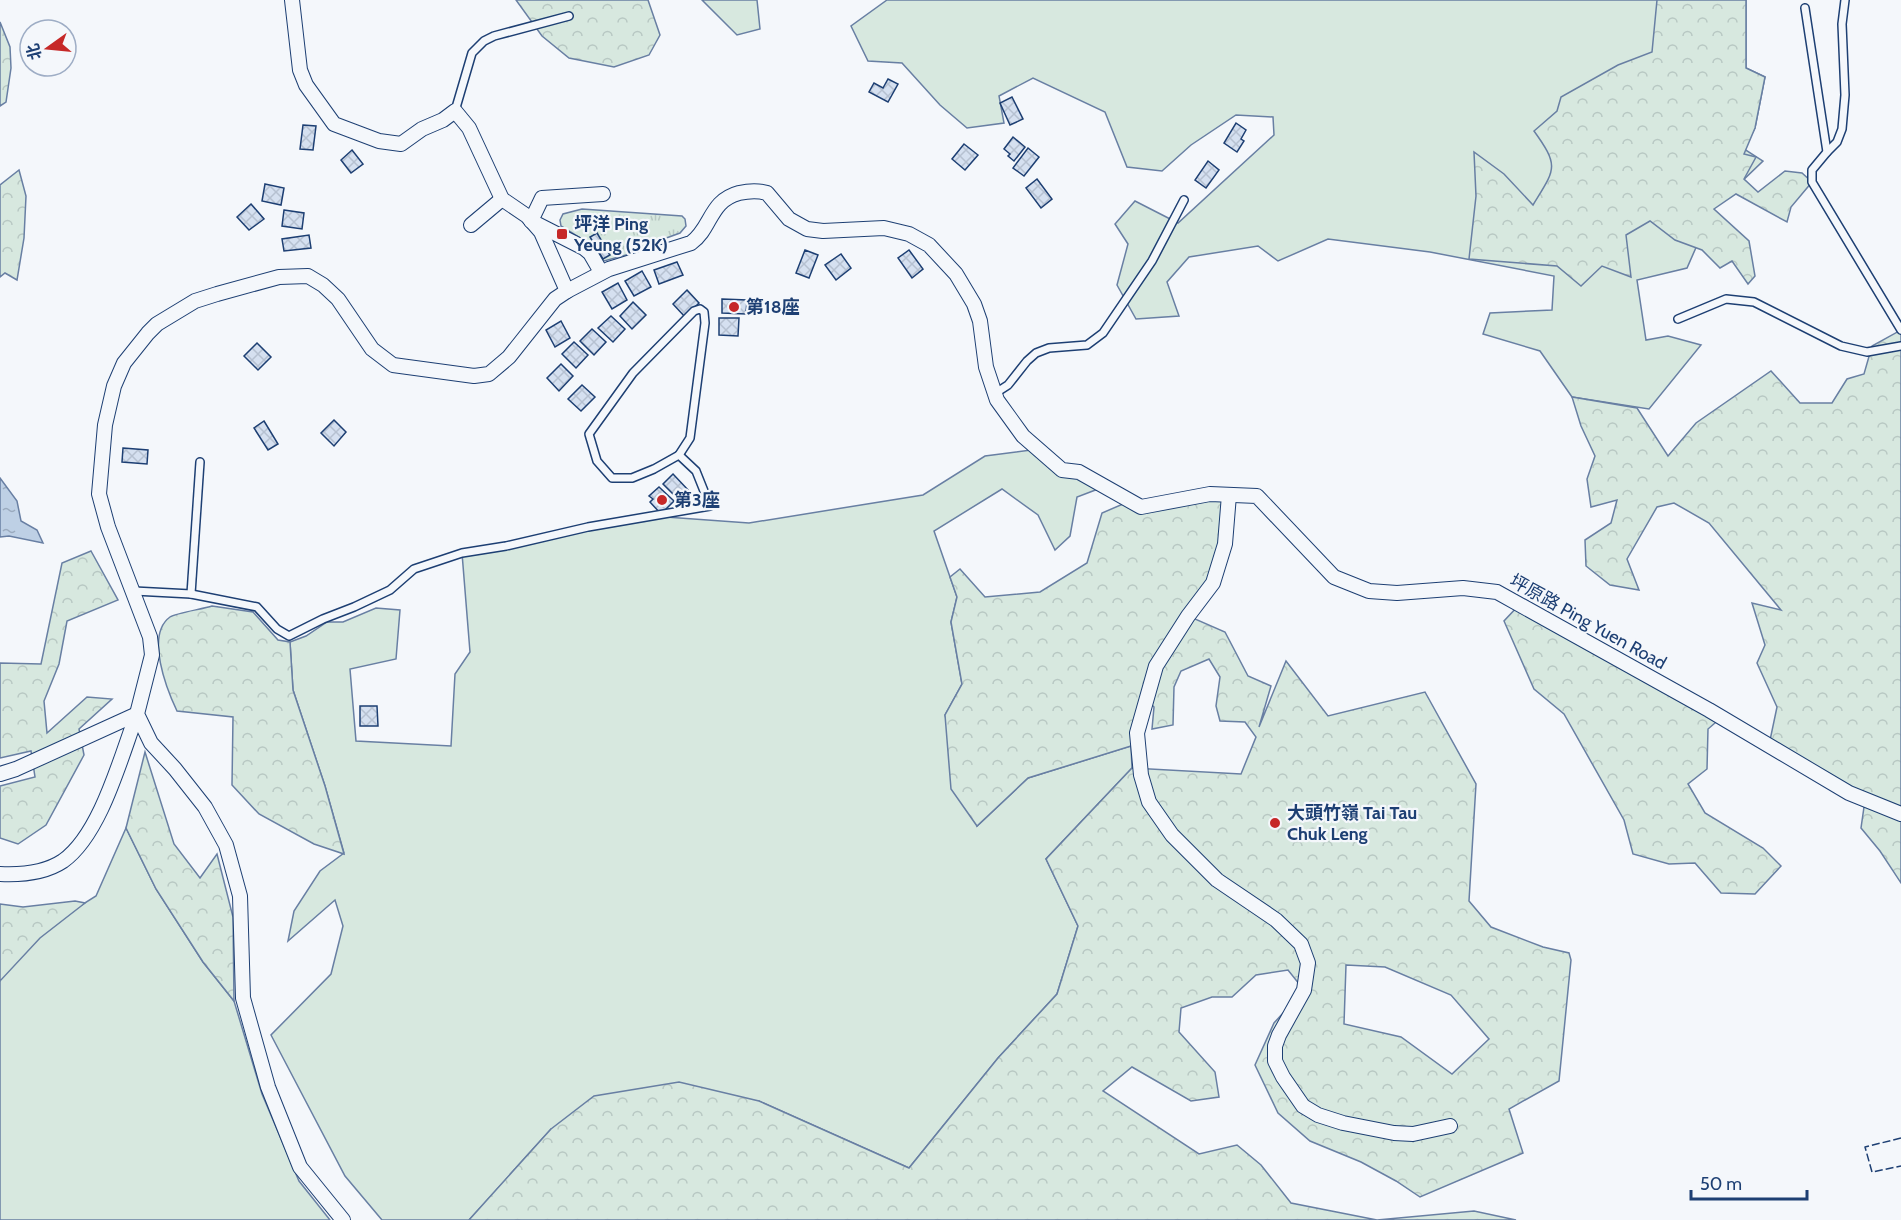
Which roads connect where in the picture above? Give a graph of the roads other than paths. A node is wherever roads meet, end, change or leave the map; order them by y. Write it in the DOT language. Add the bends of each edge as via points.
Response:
graph roads {
  1 [pos="292,0"];
  2 [pos="1845,0"];
  3 [pos="1805,8"];
  4 [pos="569,16"];
  5 [pos="455,111"];
  6 [pos="1827,152"];
  7 [pos="603,195"];
  8 [pos="502,199"];
  9 [pos="1184,200"];
  10 [pos="531,221"];
  11 [pos="471,225"];
  12 [pos="601,272"];
  13 [pos="567,291"];
  14 [pos="1678,319"];
  15 [pos="1901,330"];
  16 [pos="1901,346"];
  17 [pos="994,394"];
  18 [pos="679,455"];
  19 [pos="200,462"];
  20 [pos="1229,495"];
  21 [pos="134,591"];
  22 [pos="191,594"];
  23 [pos="137,714"];
  24 [pos="0,774"];
  25 [pos="1901,814"];
  26 [pos="0,874"];
  27 [pos="1450,1126"];
  28 [pos="343,1220"];
  1 -- 5 [label="street" via="300,70 334,124 379,141 401,144"];
  2 -- 6 [label="lane" via="1842,129"];
  3 -- 6 [label="lane"];
  4 -- 5 [label="lane" via="484,41 472,53"];
  5 -- 8 [label="street" via="470,128"];
  6 -- 15 [label="lane" via="1812,170 1812,182"];
  7 -- 10 [label="street" via="542,198"];
  8 -- 10 [label="street"];
  8 -- 11 [label="street"];
  9 -- 17 [label="lane" via="1152,261 1103,333 1087,345 1036,353 1008,385"];
  10 -- 12 [label="street" via="584,248"];
  10 -- 13 [label="street" via="541,232"];
  12 -- 13 [label="street, 坪原路 Ping Yuen Road"];
  12 -- 17 [label="street, 坪原路 Ping Yuen Road" via="691,243 720,203 745,192 766,193 789,219 807,229 875,227 901,231 929,245 956,274 974,304"];
  13 -- 21 [label="street, 坪原路 Ping Yuen Road" via="555,299 509,357 489,374 474,376 393,365 383,359 338,299 308,276 279,277 195,301 158,324 124,363 114,386 100,472 99,494 108,527"];
  14 -- 16 [label="lane" via="1726,299 1754,302 1841,346 1867,352"];
  17 -- 20 [label="street, 坪原路 Ping Yuen Road" via="1023,436 1062,470 1079,472 1141,507 1210,494"];
  18 -- 18 [label="lane" via="632,478 612,478 597,461 590,434 633,373 700,309 705,323 690,438"];
  18 -- 22 [label="lane" via="696,471 710,506 462,552 414,568 390,590 289,636 257,607"];
  19 -- 22 [label="lane"];
  20 -- 25 [label="street, 坪原路 Ping Yuen Road" via="1257,496 1334,577 1369,591 1463,588 1497,592 1849,793"];
  20 -- 27 [label="street" via="1225,544 1213,583 1156,666 1137,733 1149,802 1172,835 1217,880 1276,920 1301,944 1308,963 1304,990 1275,1046 1275,1061 1303,1106 1343,1123 1394,1133 1413,1134"];
  21 -- 22 [label="lane"];
  21 -- 23 [label="street" via="152,655"];
  23 -- 24 [label="street"];
  23 -- 26 [label="street" via="104,802 83,842 62,861 44,869"];
  23 -- 28 [label="street" via="151,743 205,807 226,845 240,896 243,998 268,1087 300,1167"];
}
